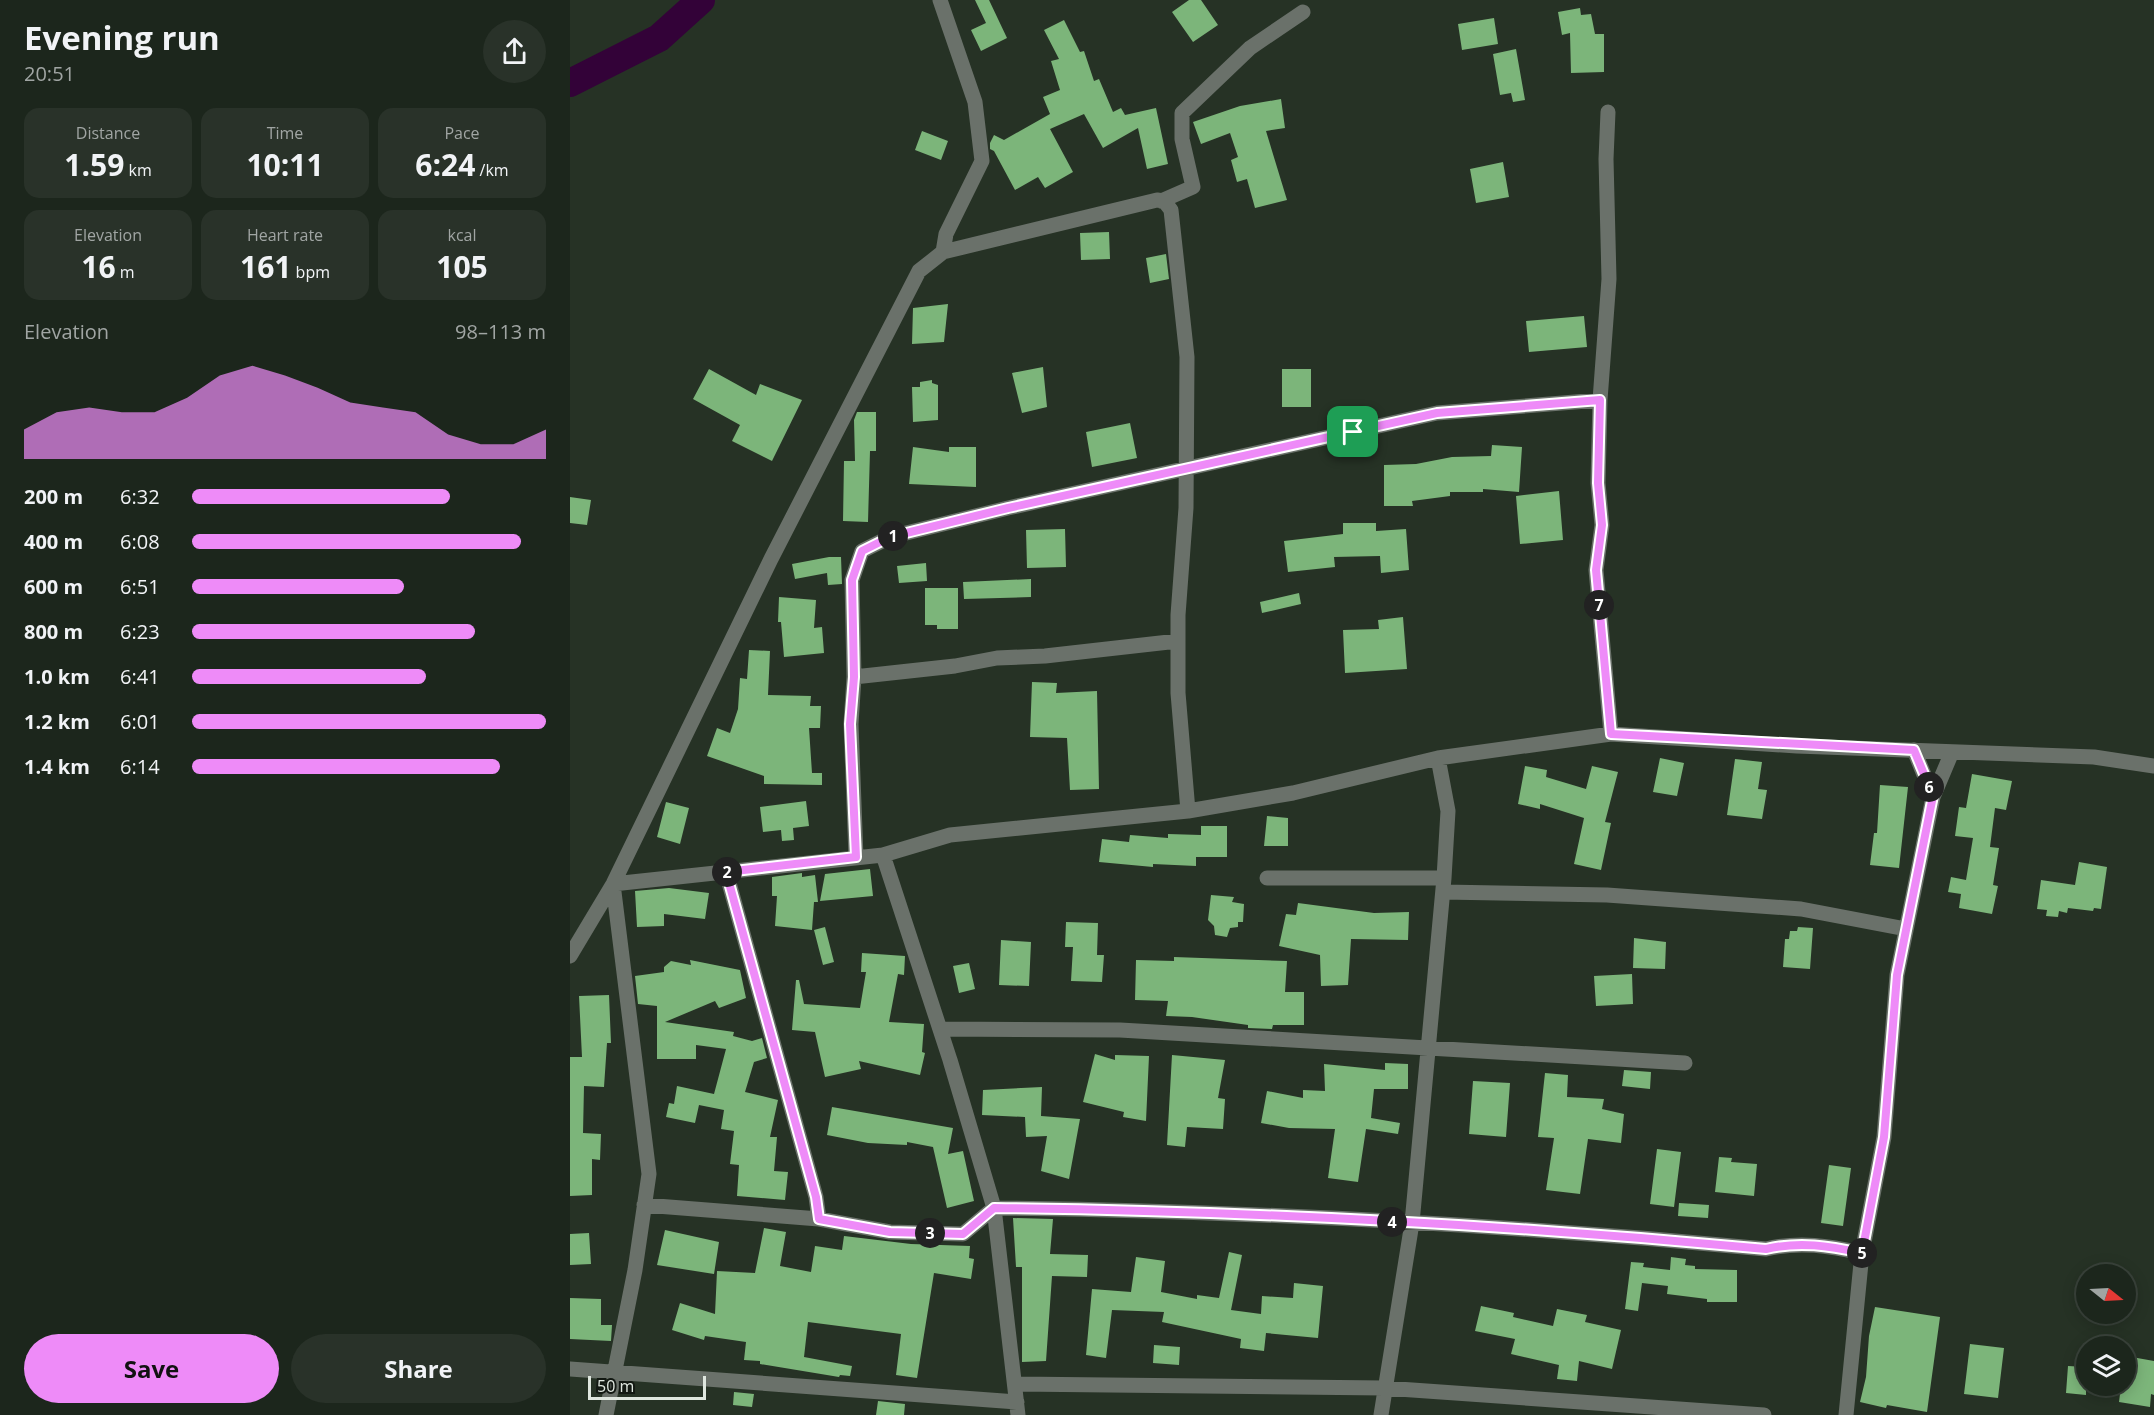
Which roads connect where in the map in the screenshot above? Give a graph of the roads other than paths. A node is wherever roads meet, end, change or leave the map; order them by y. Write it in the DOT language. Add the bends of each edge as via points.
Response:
graph roads {
  1 [pos="940,0"];
  2 [pos="1303,12"];
  3 [pos="1608,112"];
  4 [pos="1161,201"];
  5 [pos="943,252"];
  6 [pos="1600,400"];
  7 [pos="1186,470"];
  8 [pos="1178,641"];
  9 [pos="854,677"];
  10 [pos="1611,734"];
  11 [pos="1914,750"];
  12 [pos="1952,752"];
  13 [pos="1438,758"];
  14 [pos="2154,766"];
  15 [pos="1933,796"];
  16 [pos="1188,811"];
  17 [pos="883,855"];
  18 [pos="856,857"];
  19 [pos="726,872"];
  20 [pos="1267,878"];
  21 [pos="613,884"];
  22 [pos="1444,885"];
  23 [pos="1906,929"];
  24 [pos="571,950"];
  25 [pos="940,1029"];
  26 [pos="1427,1050"];
  27 [pos="1685,1063"];
  28 [pos="644,1205"];
  29 [pos="994,1208"];
  30 [pos="819,1219"];
  31 [pos="1412,1222"];
  32 [pos="1862,1253"];
  33 [pos="570,1369"];
  34 [pos="615,1371"];
  35 [pos="1016,1384"];
  36 [pos="1384,1388"];
  37 [pos="1017,1408"];
  38 [pos="606,1415"];
  39 [pos="1381,1415"];
  40 [pos="1764,1415"];
  41 [pos="1846,1415"];
  1 -- 5 [label="street" via="975,102 982,161 946,234"];
  2 -- 4 [label="street" via="1250,48 1182,113 1182,139 1193,187"];
  3 -- 6 [label="street" via="1609,279"];
  4 -- 5 [label="street"];
  4 -- 7 [label="street" via="1171,210 1180,280 1187,357"];
  5 -- 21 [label="street" via="919,271 904,297"];
  6 -- 7 [label="street" via="1437,413"];
  6 -- 10 [label="street" via="1598,483 1602,525 1596,570"];
  7 -- 8 [label="street"];
  7 -- 9 [label="street" via="890,537 862,551 852,580"];
  8 -- 9 [label="street" via="997,658"];
  8 -- 16 [label="street" via="1178,693"];
  9 -- 18 [label="street" via="850,724"];
  10 -- 11 [label="street"];
  10 -- 13 [label="street"];
  11 -- 12 [label="street"];
  11 -- 15 [label="street"];
  12 -- 14 [label="street" via="2094,757"];
  12 -- 15 [label="street"];
  13 -- 16 [label="street" via="1293,793"];
  13 -- 22 [label="street" via="1448,811"];
  15 -- 23 [label="street"];
  16 -- 17 [label="street" via="950,835"];
  17 -- 18 [label="street"];
  17 -- 25 [label="street"];
  18 -- 19 [label="street"];
  19 -- 21 [label="street"];
  19 -- 30 [label="street"];
  20 -- 22 [label="street"];
  21 -- 24 [label="street"];
  21 -- 28 [label="street" via="649,1174"];
  22 -- 23 [label="street" via="1801,909"];
  22 -- 26 [label="street"];
  23 -- 32 [label="street" via="1897,975 1884,1137"];
  25 -- 26 [label="street" via="1120,1030"];
  25 -- 29 [label="street"];
  26 -- 27 [label="street"];
  26 -- 31 [label="street"];
  28 -- 30 [label="street"];
  28 -- 34 [label="street"];
  29 -- 30 [label="street" via="963,1234 890,1232"];
  29 -- 31 [label="street"];
  29 -- 35 [label="street"];
  31 -- 32 [label="street" via="1766,1249 1818,1244"];
  31 -- 36 [label="street"];
  32 -- 41 [label="street"];
  33 -- 34 [label="street"];
  34 -- 37 [label="street"];
  34 -- 38 [label="street"];
  35 -- 36 [label="street"];
  35 -- 37 [label="street"];
  36 -- 39 [label="street"];
  36 -- 40 [label="street"];
}
